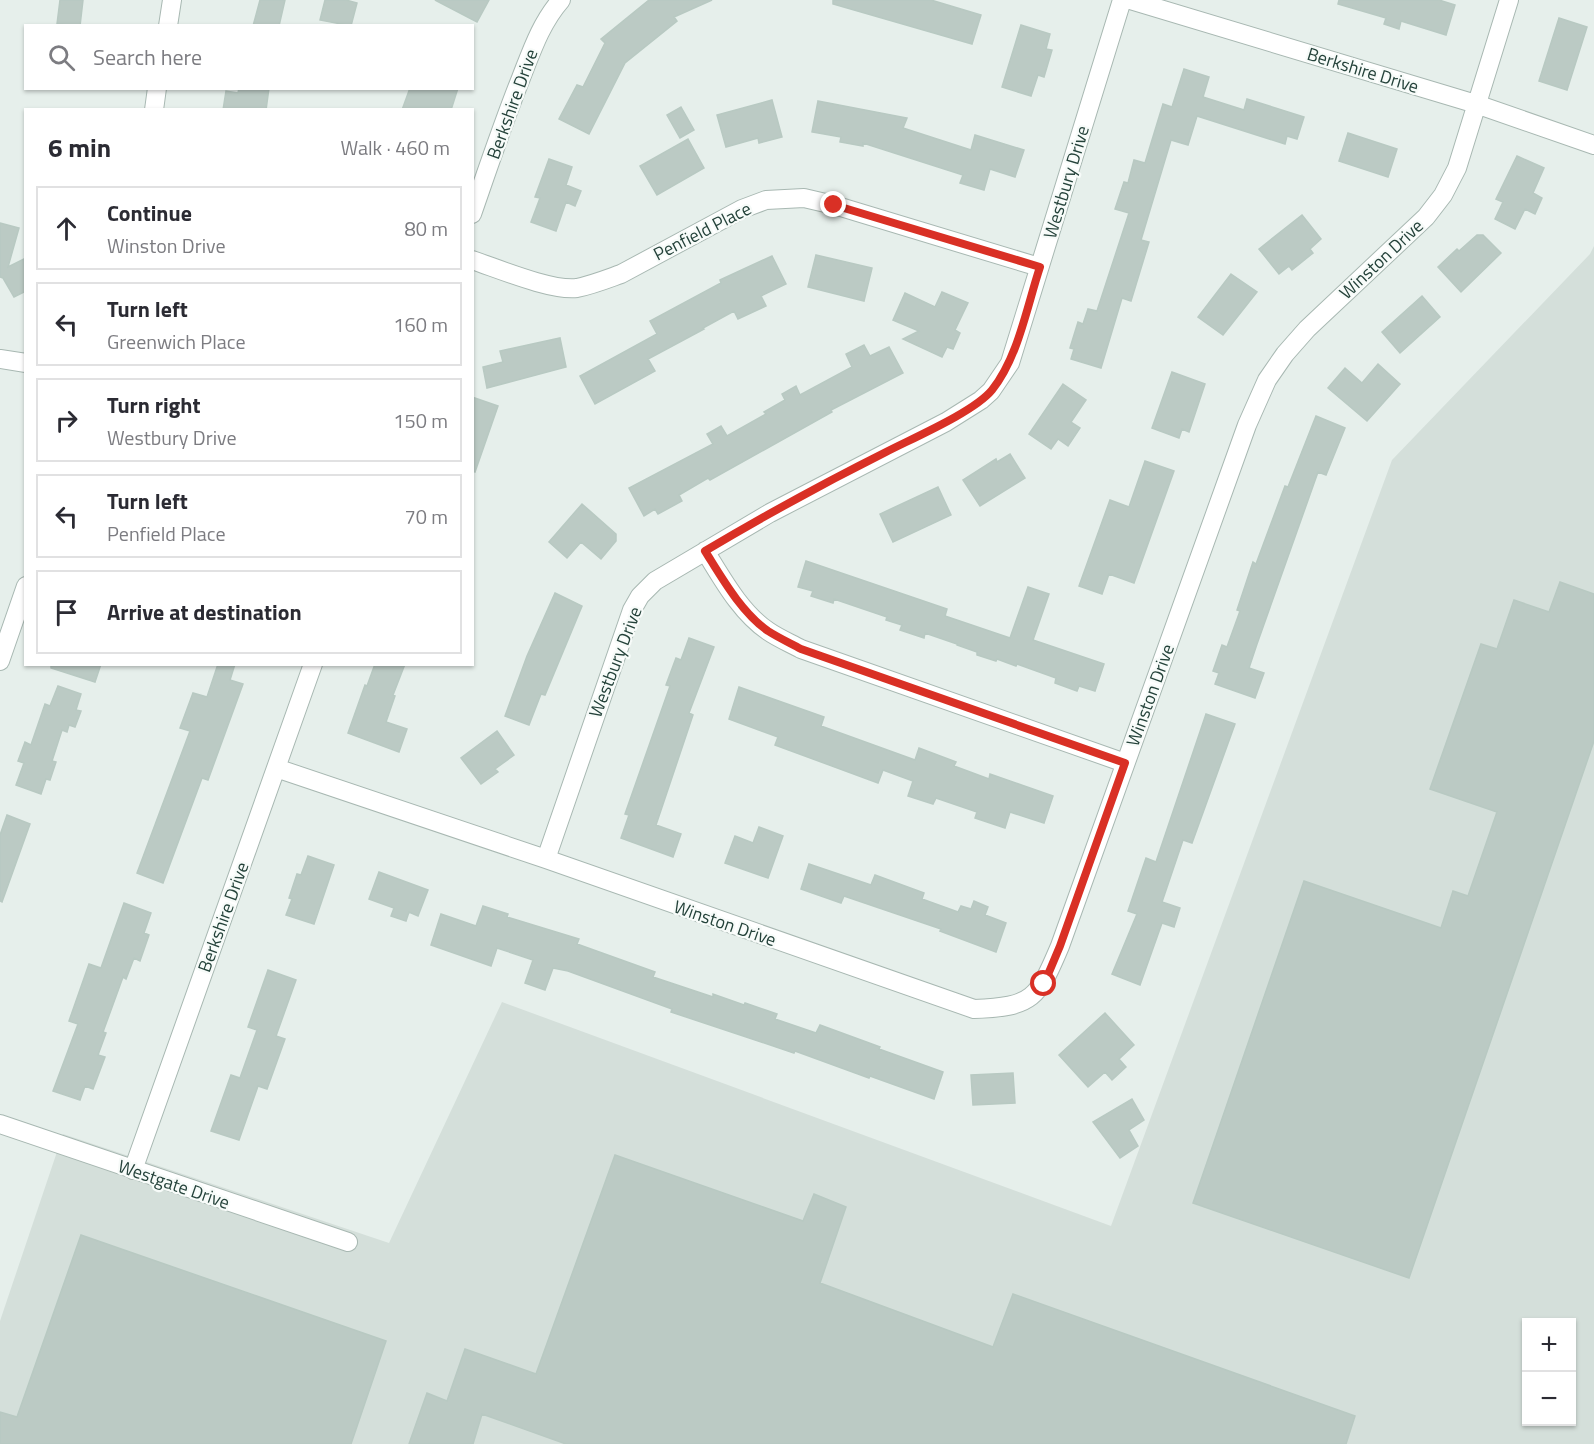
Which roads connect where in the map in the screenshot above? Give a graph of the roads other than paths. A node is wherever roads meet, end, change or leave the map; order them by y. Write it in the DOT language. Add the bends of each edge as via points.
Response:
graph roads {
  1 [pos="172,0"];
  2 [pos="561,0"];
  3 [pos="1122,0"];
  4 [pos="1130,0"];
  5 [pos="1509,0"];
  6 [pos="168,24"];
  7 [pos="158,90"];
  8 [pos="1476,104"];
  9 [pos="154,108"];
  10 [pos="1594,145"];
  11 [pos="474,208"];
  12 [pos="474,261"];
  13 [pos="1040,267"];
  14 [pos="0,359"];
  15 [pos="24,363"];
  16 [pos="705,551"];
  17 [pos="24,592"];
  18 [pos="0,661"];
  19 [pos="312,666"];
  20 [pos="1125,763"];
  21 [pos="276,768"];
  22 [pos="546,859"];
  23 [pos="0,1124"];
  24 [pos="133,1170"];
  25 [pos="348,1242"];
  1 -- 6 [label="street"];
  2 -- 11 [label="street, Berkshire Drive" via="540,32"];
  3 -- 13 [label="street, Westbury Drive"];
  4 -- 8 [label="street, Berkshire Drive"];
  5 -- 8 [label="street, Winston Drive"];
  7 -- 9 [label="street"];
  8 -- 10 [label="street, Berkshire Drive"];
  8 -- 20 [label="street, Winston Drive" via="1456,168 1443,195 1426,217 1307,329 1267,380 1247,425"];
  12 -- 13 [label="street, Penfield Place" via="556,287 575,288 621,274 742,208 766,200 804,198"];
  13 -- 16 [label="street, Westbury Drive" via="1010,363 992,391 946,422"];
  14 -- 15 [label="street"];
  16 -- 20 [label="street" via="754,618 801,649"];
  16 -- 22 [label="street, Westbury Drive" via="655,581 632,610"];
  17 -- 18 [label="street"];
  19 -- 21 [label="street, Berkshire Drive"];
  20 -- 22 [label="street, Winston Drive" via="1044,984 1028,999 1003,1008 974,1009"];
  21 -- 22 [label="street, Winston Drive"];
  21 -- 24 [label="street, Berkshire Drive"];
  23 -- 24 [label="street, Westgate Drive"];
  24 -- 25 [label="street, Westgate Drive"];
}
